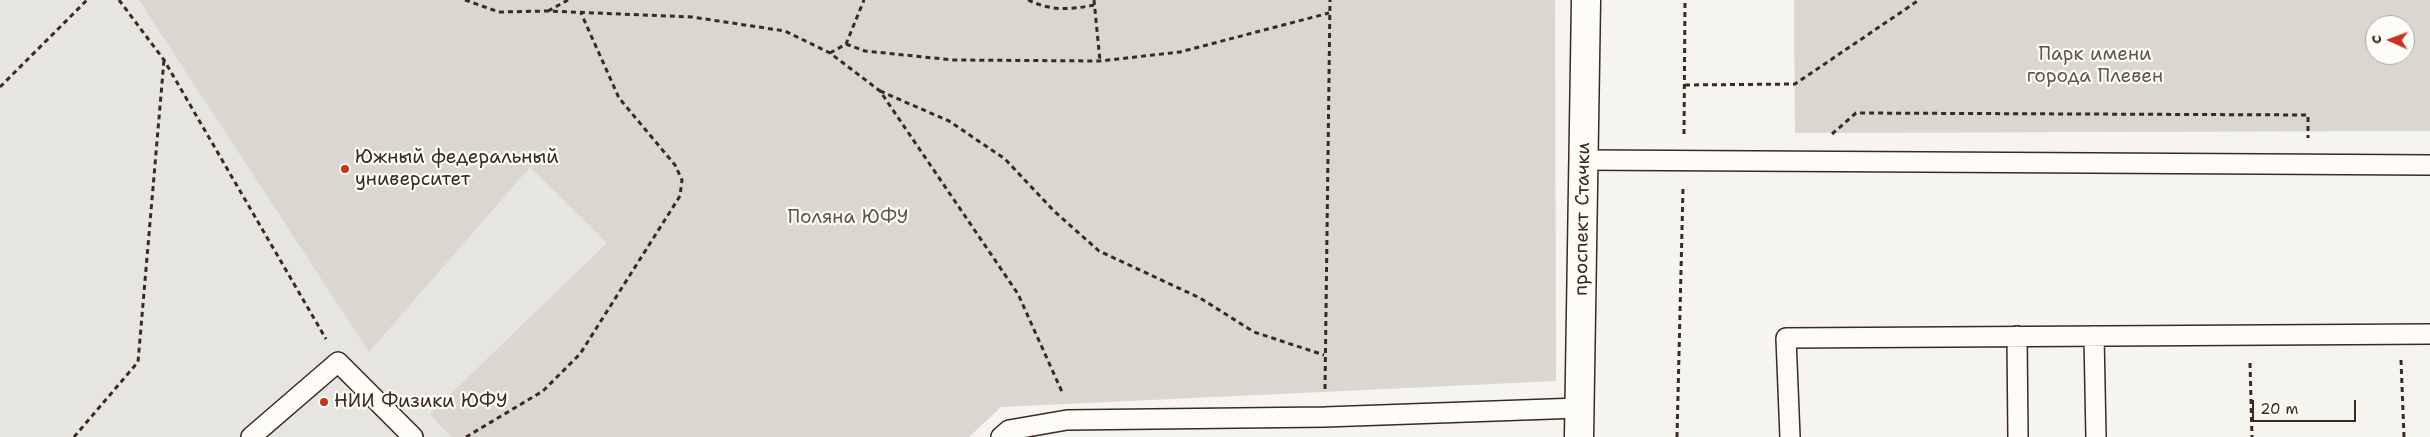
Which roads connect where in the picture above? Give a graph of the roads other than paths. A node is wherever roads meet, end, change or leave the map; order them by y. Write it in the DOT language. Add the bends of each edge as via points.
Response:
graph roads {
  1 [pos="1586,0"];
  2 [pos="1584,160"];
  3 [pos="2430,165"];
  4 [pos="2430,334"];
  5 [pos="2016,336"];
  6 [pos="2094,336"];
  7 [pos="1579,408"];
  8 [pos="252,437"];
  9 [pos="413,437"];
  10 [pos="1001,437"];
  11 [pos="1579,437"];
  12 [pos="1790,437"];
  13 [pos="2018,437"];
  14 [pos="2096,437"];
  1 -- 2 [label="main road, проспект Стачки"];
  2 -- 3 [label="lane"];
  2 -- 7 [label="main road, проспект Стачки"];
  4 -- 6 [label="lane"];
  5 -- 6 [label="lane"];
  5 -- 12 [label="lane" via="1786,338"];
  5 -- 13 [label="lane"];
  6 -- 14 [label="lane"];
  7 -- 10 [label="lane" via="1325,417 1067,420 1009,430"];
  7 -- 11 [label="main road, проспект Стачки"];
  8 -- 9 [label="lane" via="338,362"];
}
